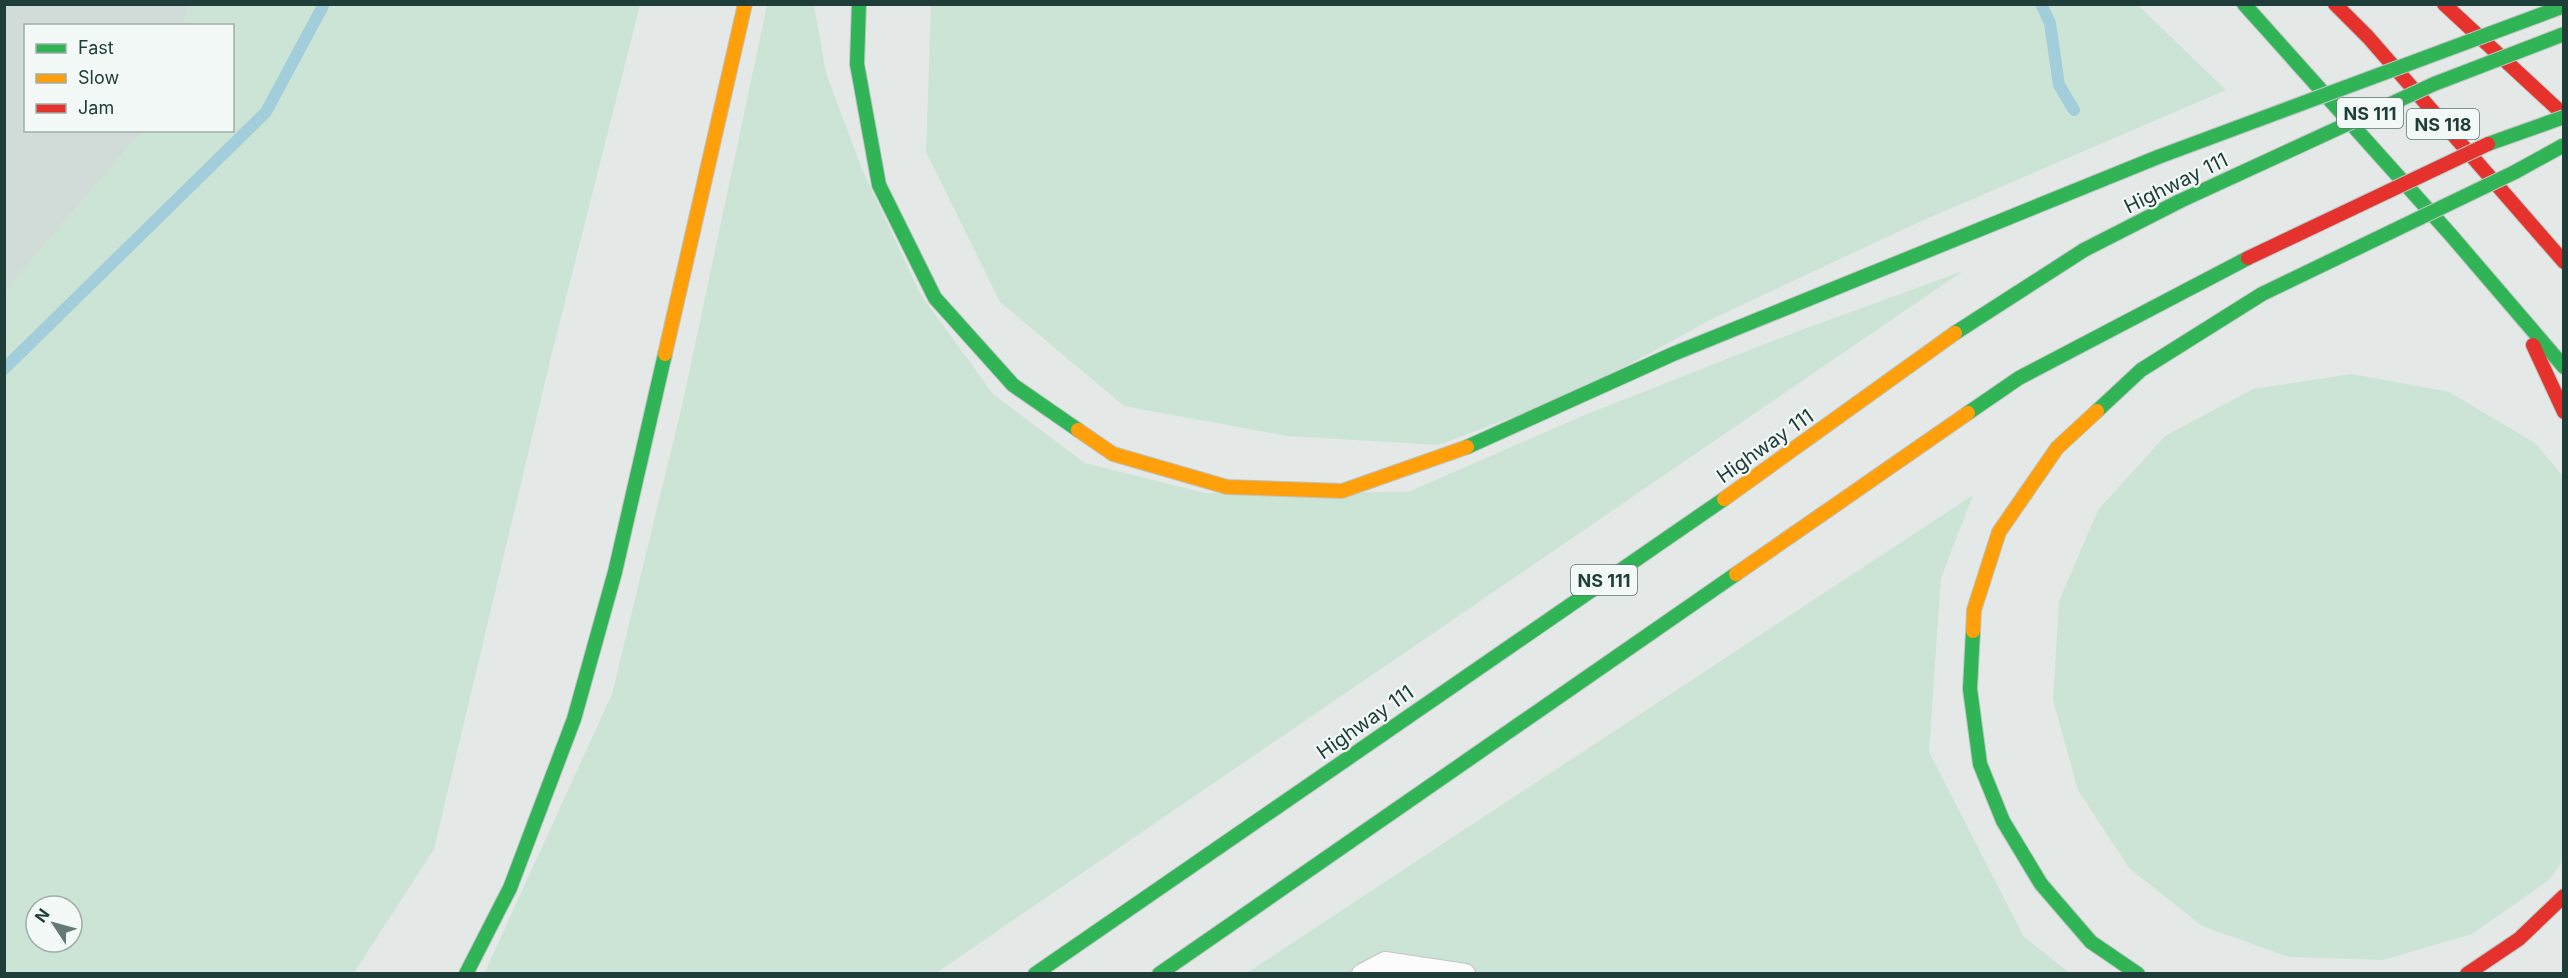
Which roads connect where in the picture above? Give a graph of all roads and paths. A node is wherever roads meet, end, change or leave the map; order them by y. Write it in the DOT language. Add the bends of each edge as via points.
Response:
graph roads {
  1 [pos="745,4"];
  2 [pos="859,4"];
  3 [pos="2239,4"];
  4 [pos="2244,4"];
  5 [pos="2335,4"];
  6 [pos="2444,4"];
  7 [pos="2564,6"];
  8 [pos="2564,34"];
  9 [pos="2276,38"];
  10 [pos="2564,116"];
  11 [pos="2564,145"];
  12 [pos="2564,262"];
  13 [pos="2521,319"];
  14 [pos="2564,367"];
  15 [pos="2564,412"];
  16 [pos="2564,896"];
  17 [pos="466,974"];
  18 [pos="1035,974"];
  19 [pos="1159,974"];
  20 [pos="1362,974"];
  21 [pos="1465,974"];
  22 [pos="2138,974"];
  23 [pos="2467,974"];
  1 -- 17 [label="highway" via="615,572 577,708 510,888"];
  2 -- 7 [label="highway, bridge" via="857,64 879,185 935,298 1013,386 1113,454 1227,487 1342,491 1468,447 1672,354 2158,157"];
  3 -- 9 [label="highway"];
  4 -- 9 [label="highway"];
  5 -- 12 [label="highway, NS 118"];
  6 -- 10 [label="highway"];
  8 -- 18 [label="highway, Highway 111 / NS 111, bridge" via="2434,84 2180,201 2084,250 1946,339 1758,476"];
  9 -- 13 [label="highway"];
  10 -- 19 [label="highway, bridge" via="2501,138 2248,258 2019,378"];
  11 -- 22 [label="highway, bridge" via="2262,294 2141,370 2057,448 1999,532 1974,610 1970,689 1980,764 2003,821 2041,884 2091,942"];
  13 -- 14 [label="highway"];
  13 -- 15 [label="highway"];
  16 -- 23 [label="highway" via="2541,922 2497,958"];
  20 -- 21 [label="lane" via="1385,962"];
}
